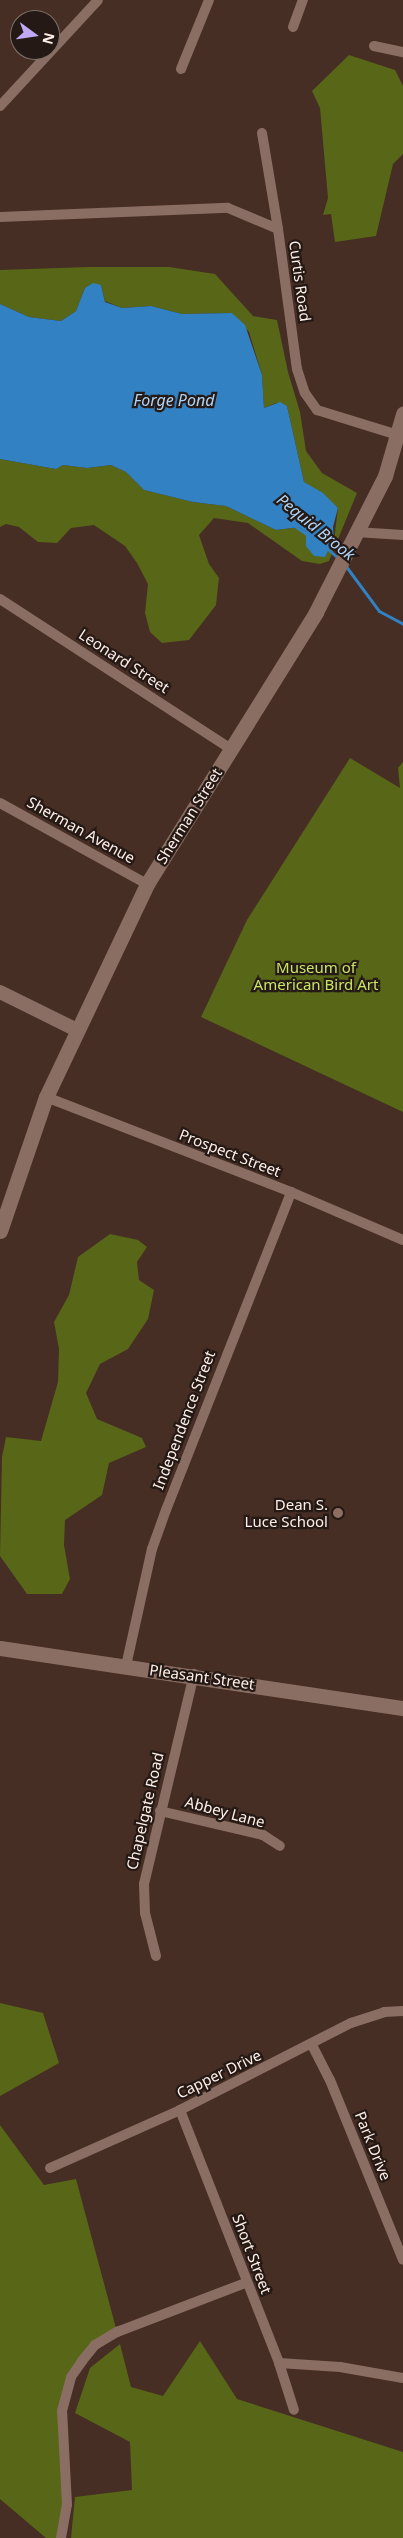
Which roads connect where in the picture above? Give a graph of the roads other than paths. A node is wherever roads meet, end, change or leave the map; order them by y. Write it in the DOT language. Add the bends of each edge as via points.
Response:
graph roads {
  1 [pos="98,0"];
  2 [pos="209,0"];
  3 [pos="303,0"];
  4 [pos="293,27"];
  5 [pos="374,46"];
  6 [pos="403,52"];
  7 [pos="181,69"];
  8 [pos="0,106"];
  9 [pos="262,133"];
  10 [pos="0,217"];
  11 [pos="278,229"];
  12 [pos="403,414"];
  13 [pos="398,435"];
  14 [pos="356,532"];
  15 [pos="403,535"];
  16 [pos="0,599"];
  17 [pos="230,749"];
  18 [pos="0,802"];
  19 [pos="147,884"];
  20 [pos="0,992"];
  21 [pos="77,1030"];
  22 [pos="46,1096"];
  23 [pos="291,1192"];
  24 [pos="0,1231"];
  25 [pos="403,1240"];
  26 [pos="0,1648"];
  27 [pos="126,1666"];
  28 [pos="194,1674"];
  29 [pos="403,1708"];
  30 [pos="160,1811"];
  31 [pos="280,1846"];
  32 [pos="156,1956"];
  33 [pos="403,2011"];
  34 [pos="312,2045"];
  35 [pos="180,2110"];
  36 [pos="50,2168"];
  37 [pos="403,2260"];
  38 [pos="246,2283"];
  39 [pos="279,2363"];
  40 [pos="403,2378"];
  41 [pos="294,2410"];
  42 [pos="61,2538"];
  1 -- 8 [label="street"];
  2 -- 7 [label="street"];
  3 -- 4 [label="street"];
  5 -- 6 [label="street"];
  9 -- 11 [label="street"];
  10 -- 11 [label="street, Curtis Road" via="228,208"];
  11 -- 13 [label="street, Curtis Road" via="297,369 305,393 317,410"];
  12 -- 13 [label="main road, Sherman Street"];
  13 -- 14 [label="main road, Sherman Street" via="385,476"];
  14 -- 15 [label="street"];
  14 -- 17 [label="main road, Sherman Street" via="316,612"];
  16 -- 17 [label="street, Leonard Street"];
  17 -- 19 [label="main road, Sherman Street"];
  18 -- 19 [label="street, Sherman Avenue"];
  19 -- 21 [label="main road, Sherman Street"];
  20 -- 21 [label="street"];
  21 -- 22 [label="main road, Sherman Street"];
  22 -- 23 [label="street, Prospect Street"];
  22 -- 24 [label="main road, Sherman Street"];
  23 -- 25 [label="street, Prospect Street"];
  23 -- 27 [label="street, Independence Street" via="152,1549"];
  26 -- 27 [label="main road, Pleasant Street"];
  27 -- 28 [label="main road, Pleasant Street"];
  28 -- 29 [label="main road, Pleasant Street"];
  28 -- 30 [label="street, Chapelgate Road"];
  30 -- 31 [label="street, Abbey Lane" via="263,1835"];
  30 -- 32 [label="street, Chapelgate Road" via="144,1884 146,1913"];
  33 -- 34 [label="street, Capper Drive" via="384,2012 351,2023"];
  34 -- 35 [label="street, Capper Drive"];
  34 -- 37 [label="street, Park Drive" via="330,2080"];
  35 -- 36 [label="street, Capper Drive"];
  35 -- 38 [label="street, Short Street"];
  38 -- 39 [label="street, Short Street"];
  38 -- 42 [label="street" via="117,2332 95,2345 70,2377 62,2411 67,2505"];
  39 -- 40 [label="street" via="340,2367"];
  39 -- 41 [label="street, Short Street"];
}
